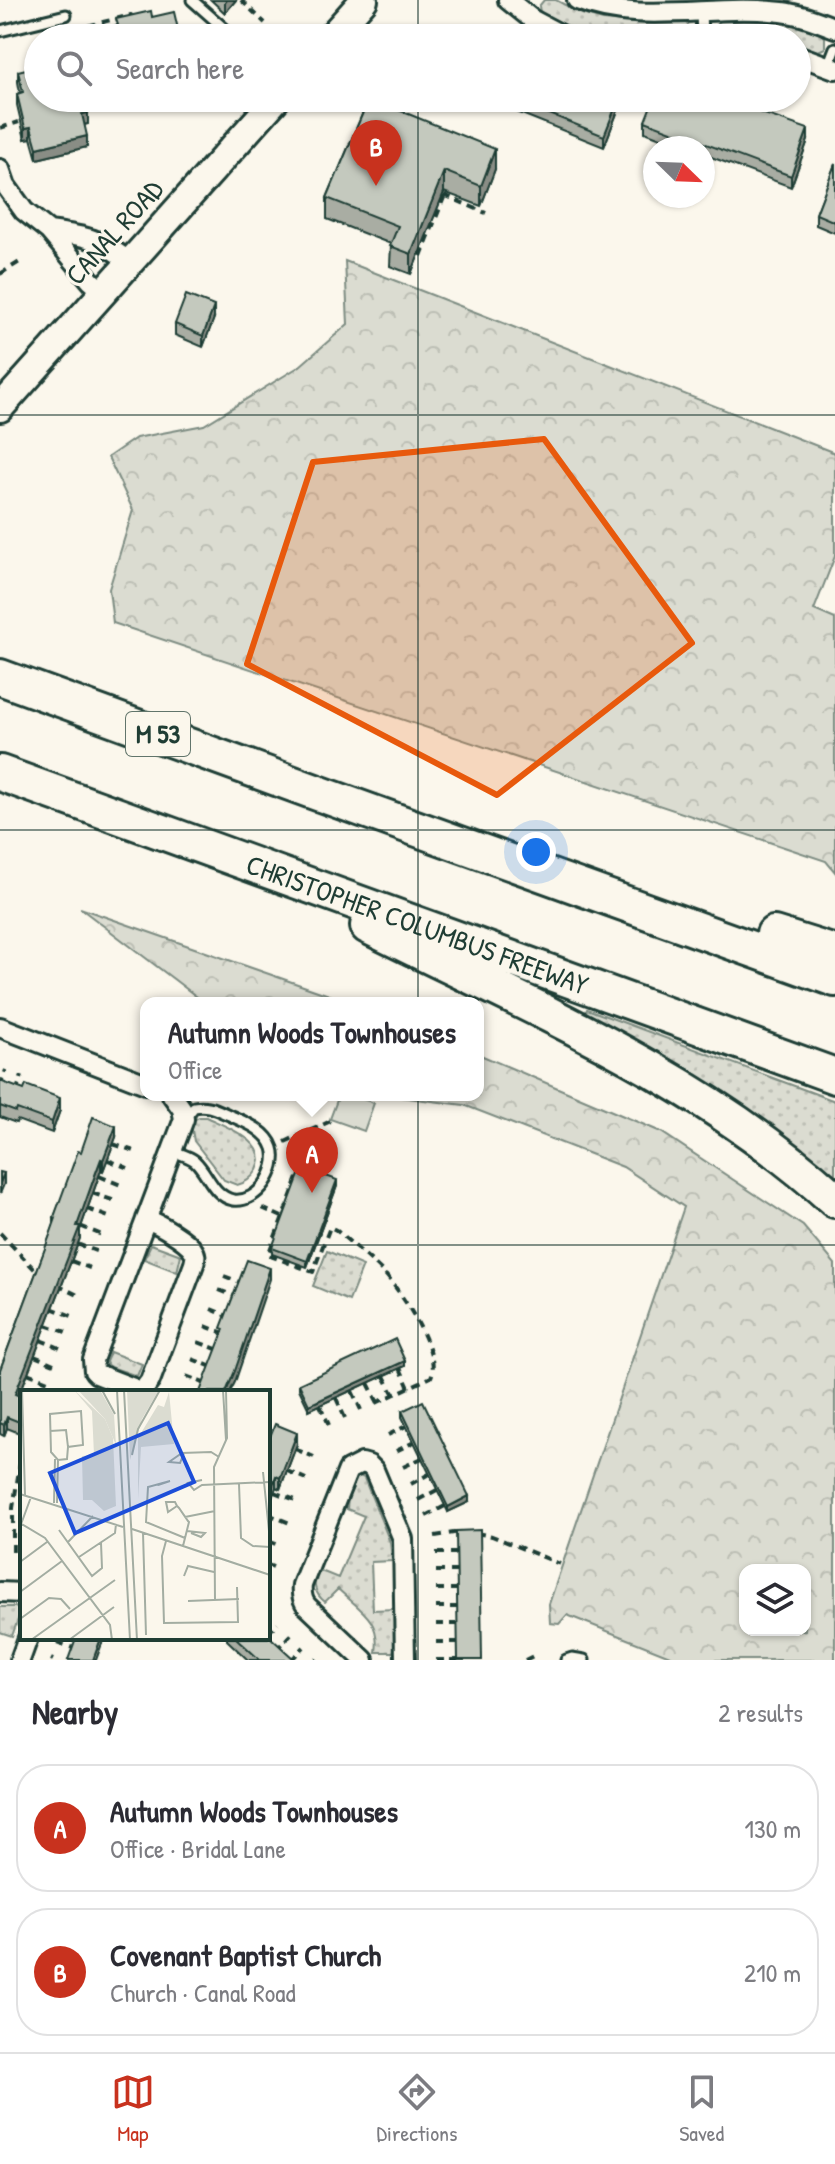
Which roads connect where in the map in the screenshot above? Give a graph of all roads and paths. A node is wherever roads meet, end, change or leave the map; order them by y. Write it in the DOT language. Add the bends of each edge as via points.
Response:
graph roads {
  1 [pos="192,0"];
  2 [pos="241,0"];
  3 [pos="364,0"];
  4 [pos="577,0"];
  5 [pos="520,4"];
  6 [pos="701,11"];
  7 [pos="66,15"];
  8 [pos="265,23"];
  9 [pos="29,24"];
  10 [pos="95,24"];
  11 [pos="134,24"];
  12 [pos="219,24"];
  13 [pos="343,24"];
  14 [pos="542,24"];
  15 [pos="701,24"];
  16 [pos="24,25"];
  17 [pos="835,28"];
  18 [pos="0,31"];
  19 [pos="835,48"];
  20 [pos="811,60"];
  21 [pos="831,68"];
  22 [pos="265,112"];
  23 [pos="19,122"];
  24 [pos="0,128"];
  25 [pos="0,169"];
  26 [pos="434,191"];
  27 [pos="445,195"];
  28 [pos="486,213"];
  29 [pos="49,231"];
  30 [pos="421,256"];
  31 [pos="23,260"];
  32 [pos="130,263"];
  33 [pos="0,274"];
  34 [pos="104,292"];
  35 [pos="0,408"];
  36 [pos="0,677"];
  37 [pos="0,773"];
  38 [pos="315,792"];
  39 [pos="209,849"];
  40 [pos="835,953"];
  41 [pos="835,979"];
  42 [pos="0,1027"];
  43 [pos="6,1070"];
  44 [pos="22,1076"];
  45 [pos="835,1076"];
  46 [pos="140,1082"];
  47 [pos="0,1086"];
  48 [pos="14,1097"];
  49 [pos="177,1101"];
  50 [pos="193,1101"];
  51 [pos="209,1106"];
  52 [pos="184,1119"];
  53 [pos="333,1120"];
  54 [pos="285,1142"];
  55 [pos="113,1144"];
  56 [pos="134,1151"];
  57 [pos="172,1151"];
  58 [pos="108,1160"];
  59 [pos="303,1165"];
  60 [pos="128,1168"];
  61 [pos="99,1176"];
  62 [pos="121,1185"];
  63 [pos="92,1193"];
  64 [pos="835,1200"];
  65 [pos="115,1201"];
  66 [pos="262,1208"];
  67 [pos="87,1209"];
  68 [pos="109,1217"];
  69 [pos="282,1217"];
  70 [pos="146,1219"];
  71 [pos="80,1226"];
  72 [pos="0,1233"];
  73 [pos="102,1235"];
  74 [pos="77,1244"];
  75 [pos="96,1251"];
  76 [pos="71,1261"];
  77 [pos="90,1268"];
  78 [pos="224,1276"];
  79 [pos="44,1278"];
  80 [pos="242,1283"];
  81 [pos="58,1285"];
  82 [pos="219,1290"];
  83 [pos="80,1296"];
  84 [pos="237,1297"];
  85 [pos="51,1308"];
  86 [pos="211,1309"];
  87 [pos="72,1316"];
  88 [pos="230,1317"];
  89 [pos="46,1325"];
  90 [pos="205,1326"];
  91 [pos="66,1332"];
  92 [pos="224,1333"];
  93 [pos="40,1340"];
  94 [pos="198,1342"];
  95 [pos="60,1348"];
  96 [pos="221,1351"];
  97 [pos="34,1356"];
  98 [pos="192,1359"];
  99 [pos="54,1364"];
  100 [pos="214,1368"];
  101 [pos="400,1368"];
  102 [pos="27,1373"];
  103 [pos="186,1376"];
  104 [pos="384,1376"];
  105 [pos="48,1381"];
  106 [pos="368,1383"];
  107 [pos="208,1384"];
  108 [pos="409,1388"];
  109 [pos="352,1391"];
  110 [pos="394,1395"];
  111 [pos="336,1398"];
  112 [pos="320,1405"];
  113 [pos="361,1410"];
  114 [pos="345,1418"];
  115 [pos="329,1425"];
  116 [pos="406,1426"];
  117 [pos="388,1435"];
  118 [pos="414,1442"];
  119 [pos="295,1449"];
  120 [pos="396,1451"];
  121 [pos="314,1457"];
  122 [pos="422,1458"];
  123 [pos="20,1461"];
  124 [pos="403,1467"];
  125 [pos="287,1471"];
  126 [pos="429,1474"];
  127 [pos="306,1479"];
  128 [pos="411,1484"];
  129 [pos="437,1490"];
  130 [pos="274,1492"];
  131 [pos="418,1500"];
  132 [pos="298,1501"];
  133 [pos="445,1506"];
  134 [pos="270,1515"];
  135 [pos="426,1516"];
  136 [pos="290,1523"];
  137 [pos="435,1536"];
  138 [pos="270,1542"];
  139 [pos="281,1546"];
  140 [pos="13,1552"];
  141 [pos="436,1553"];
  142 [pos="456,1553"];
  143 [pos="560,1564"];
  144 [pos="436,1571"];
  145 [pos="456,1571"];
  146 [pos="436,1589"];
  147 [pos="457,1589"];
  148 [pos="0,1592"];
  149 [pos="20,1593"];
  150 [pos="436,1607"];
  151 [pos="457,1607"];
  152 [pos="278,1623"];
  153 [pos="436,1624"];
  154 [pos="457,1624"];
  155 [pos="270,1631"];
  156 [pos="291,1634"];
  157 [pos="27,1640"];
  158 [pos="57,1642"];
  159 [pos="436,1642"];
  160 [pos="457,1642"];
  161 [pos="304,1647"];
  162 [pos="76,1649"];
  163 [pos="274,1652"];
  164 [pos="533,1656"];
  165 [pos="20,1660"];
  166 [pos="291,1660"];
  167 [pos="364,1660"];
  168 [pos="405,1660"];
  169 [pos="436,1660"];
  170 [pos="458,1660"];
  171 [pos="525,1660"];
  172 [pos="566,1660"];
  173 [pos="584,1660"];
  1 -- 12 [label="lane"];
  2 -- 8 [label="path"];
  3 -- 13 [label="street"];
  4 -- 6 [label="street" via="636,12"];
  5 -- 14 [label="street"];
  6 -- 15 [label="lane"];
  6 -- 17 [label="street" via="783,12"];
  7 -- 9 [label="lane"];
  10 -- 11 [label="path" via="131,15"];
  16 -- 18 [label="lane"];
  19 -- 21 [label="lane"];
  20 -- 21 [label="street"];
  22 -- 32 [label="street, CANAL ROAD"];
  23 -- 24 [label="path"];
  25 -- 29 [label="street" via="24,211"];
  26 -- 27 [label="path"];
  27 -- 28 [label="path"];
  27 -- 30 [label="path"];
  29 -- 32 [label="street" via="87,236"];
  29 -- 34 [label="street"];
  31 -- 33 [label="path"];
  32 -- 34 [label="street, CANAL ROAD"];
  34 -- 35 [label="street, CANAL ROAD"];
  36 -- 38 [label="highway, M 53"];
  37 -- 39 [label="highway, CHRISTOPHER COLUMBUS FREEWAY"];
  38 -- 40 [label="highway"];
  38 -- 41 [label="highway, M 53"];
  39 -- 45 [label="highway, CHRISTOPHER COLUMBUS FREEWAY"];
  39 -- 64 [label="highway" via="653,1069 754,1135"];
  42 -- 46 [label="street"];
  43 -- 47 [label="path"];
  44 -- 48 [label="path"];
  49 -- 52 [label="street"];
  50 -- 51 [label="lane"];
  51 -- 52 [label="lane" via="194,1107"];
  51 -- 57 [label="lane" via="264,1134 273,1148 268,1180 243,1200 233,1200 215,1188 192,1159"];
  52 -- 57 [label="street"];
  53 -- 54 [label="path"];
  55 -- 56 [label="path"];
  57 -- 70 [label="street"];
  58 -- 60 [label="path"];
  59 -- 69 [label="path"];
  61 -- 62 [label="path"];
  63 -- 65 [label="path"];
  66 -- 69 [label="path"];
  67 -- 68 [label="path"];
  69 -- 108 [label="path" via="268,1255 313,1272 330,1227 398,1291 434,1365 431,1377"];
  70 -- 70 [label="street" via="93,1365 101,1377 138,1390 150,1381 196,1255"];
  71 -- 73 [label="path"];
  72 -- 79 [label="path"];
  74 -- 75 [label="path"];
  76 -- 77 [label="path"];
  78 -- 80 [label="path"];
  81 -- 83 [label="path"];
  82 -- 84 [label="path"];
  85 -- 87 [label="path"];
  86 -- 88 [label="path"];
  89 -- 91 [label="path"];
  90 -- 92 [label="path"];
  93 -- 95 [label="path"];
  94 -- 96 [label="path"];
  97 -- 99 [label="path"];
  98 -- 100 [label="path"];
  101 -- 108 [label="path"];
  102 -- 105 [label="path"];
  103 -- 107 [label="path"];
  104 -- 110 [label="path"];
  106 -- 110 [label="path" via="376,1403"];
  108 -- 110 [label="path"];
  109 -- 113 [label="path"];
  111 -- 114 [label="path"];
  112 -- 115 [label="path"];
  116 -- 117 [label="path"];
  118 -- 120 [label="path"];
  119 -- 121 [label="path"];
  122 -- 124 [label="path"];
  123 -- 140 [label="path"];
  125 -- 127 [label="path"];
  126 -- 128 [label="path"];
  129 -- 131 [label="path"];
  130 -- 132 [label="path"];
  133 -- 135 [label="path"];
  134 -- 136 [label="path"];
  137 -- 143 [label="path" via="492,1536"];
  138 -- 139 [label="path"];
  141 -- 142 [label="path"];
  144 -- 145 [label="path"];
  146 -- 147 [label="path"];
  148 -- 149 [label="street"];
  150 -- 151 [label="path"];
  152 -- 155 [label="path"];
  153 -- 154 [label="path"];
  156 -- 163 [label="path"];
  157 -- 165 [label="street"];
  158 -- 162 [label="path"];
  159 -- 160 [label="path"];
  161 -- 166 [label="path"];
  164 -- 171 [label="path"];
  167 -- 168 [label="street" via="307,1606 301,1592 348,1470 362,1463 374,1470 403,1539"];
  169 -- 170 [label="path"];
  172 -- 173 [label="lane"];
}
